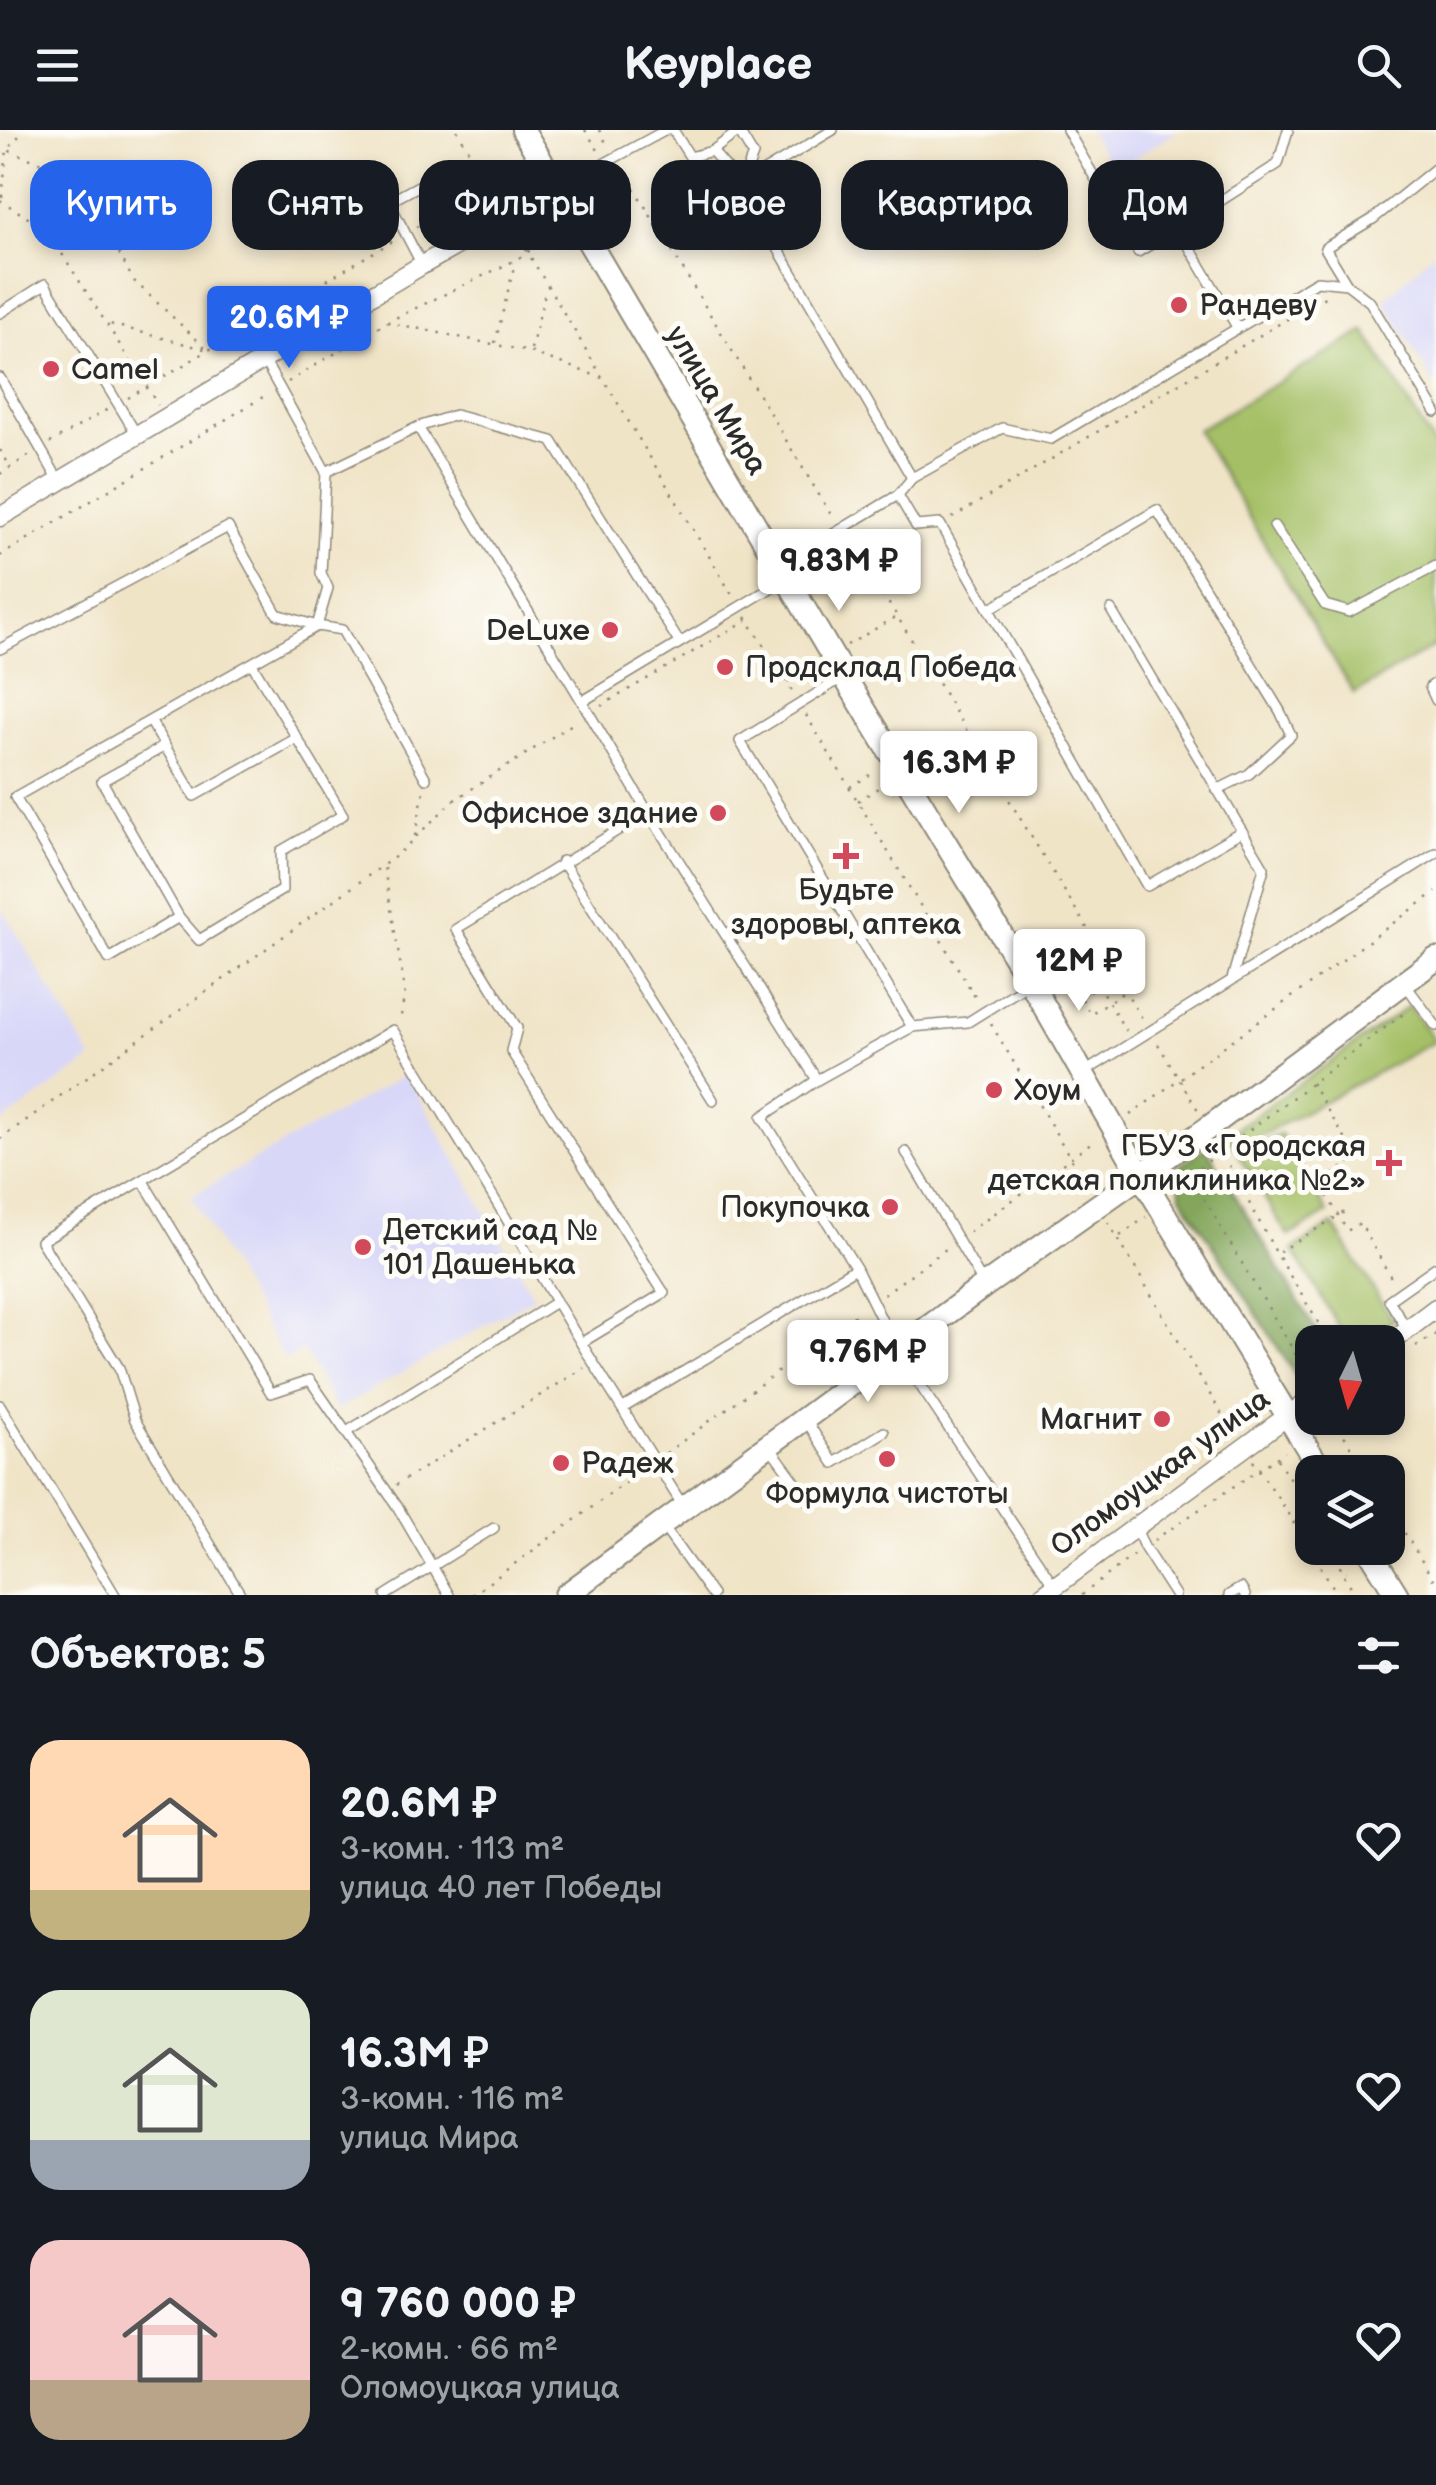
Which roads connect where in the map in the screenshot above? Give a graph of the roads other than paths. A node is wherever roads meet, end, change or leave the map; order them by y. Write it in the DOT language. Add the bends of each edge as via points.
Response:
graph roads {
  1 [pos="523,130"];
  2 [pos="669,130"];
  3 [pos="738,130"];
  4 [pos="833,130"];
  5 [pos="1067,130"];
  6 [pos="1288,130"];
  7 [pos="712,151"];
  8 [pos="540,160"];
  9 [pos="616,160"];
  10 [pos="720,160"];
  11 [pos="751,160"];
  12 [pos="783,160"];
  13 [pos="1088,166"];
  14 [pos="1436,168"];
  15 [pos="419,185"];
  16 [pos="1224,199"];
  17 [pos="449,250"];
  18 [pos="593,250"];
  19 [pos="779,250"];
  20 [pos="1191,250"];
  21 [pos="422,265"];
  22 [pos="1346,284"];
  23 [pos="0,313"];
  24 [pos="1237,327"];
  25 [pos="264,359"];
  26 [pos="0,378"];
  27 [pos="1436,412"];
  28 [pos="418,426"];
  29 [pos="137,435"];
  30 [pos="326,472"];
  31 [pos="912,478"];
  32 [pos="59,481"];
  33 [pos="898,495"];
  34 [pos="0,516"];
  35 [pos="1274,526"];
  36 [pos="1436,566"];
  37 [pos="784,572"];
  38 [pos="989,609"];
  39 [pos="1111,610"];
  40 [pos="317,626"];
  41 [pos="679,642"];
  42 [pos="0,649"];
  43 [pos="252,664"];
  44 [pos="844,676"];
  45 [pos="1436,683"];
  46 [pos="1436,700"];
  47 [pos="582,701"];
  48 [pos="150,722"];
  49 [pos="297,738"];
  50 [pos="165,746"];
  51 [pos="426,780"];
  52 [pos="1218,790"];
  53 [pos="648,812"];
  54 [pos="1242,831"];
  55 [pos="1436,853"];
  56 [pos="562,861"];
  57 [pos="179,917"];
  58 [pos="1436,959"];
  59 [pos="1232,979"];
  60 [pos="1030,983"];
  61 [pos="1404,983"];
  62 [pos="1436,1026"];
  63 [pos="912,1028"];
  64 [pos="1083,1073"];
  65 [pos="817,1080"];
  66 [pos="713,1100"];
  67 [pos="906,1152"];
  68 [pos="1140,1174"];
  69 [pos="143,1181"];
  70 [pos="1436,1267"];
  71 [pos="856,1268"];
  72 [pos="984,1286"];
  73 [pos="556,1302"];
  74 [pos="1436,1308"];
  75 [pos="1408,1330"];
  76 [pos="1405,1332"];
  77 [pos="581,1343"];
  78 [pos="897,1351"];
  79 [pos="0,1406"];
  80 [pos="623,1408"];
  81 [pos="1295,1410"];
  82 [pos="1288,1415"];
  83 [pos="805,1420"];
  84 [pos="348,1430"];
  85 [pos="884,1432"];
  86 [pos="769,1446"];
  87 [pos="1312,1455"];
  88 [pos="811,1503"];
  89 [pos="685,1509"];
  90 [pos="662,1525"];
  91 [pos="494,1528"];
  92 [pos="1136,1528"];
  93 [pos="1378,1565"];
  94 [pos="432,1566"];
  95 [pos="1048,1591"];
  96 [pos="115,1595"];
  97 [pos="241,1595"];
  98 [pos="386,1595"];
  99 [pos="449,1595"];
  100 [pos="566,1595"];
  101 [pos="712,1595"];
  102 [pos="1175,1595"];
  103 [pos="1229,1595"];
  104 [pos="1245,1595"];
  105 [pos="1397,1595"];
  1 -- 8 [label="street, улица Мира"];
  2 -- 7 [label="lane" via="690,157"];
  2 -- 9 [label="lane"];
  3 -- 7 [label="lane"];
  3 -- 11 [label="lane"];
  4 -- 12 [label="lane"];
  5 -- 13 [label="lane"];
  6 -- 16 [label="lane" via="1278,164"];
  7 -- 10 [label="lane"];
  14 -- 22 [label="lane" via="1326,248"];
  15 -- 21 [label="lane" via="389,202"];
  17 -- 21 [label="street"];
  18 -- 37 [label="street, улица Мира"];
  19 -- 31 [label="lane"];
  20 -- 24 [label="lane"];
  21 -- 25 [label="street"];
  22 -- 24 [label="lane" via="1318,281"];
  22 -- 27 [label="lane" via="1370,302"];
  23 -- 29 [label="lane" via="46,284"];
  24 -- 31 [label="lane" via="1051,438 1002,428"];
  25 -- 29 [label="street"];
  25 -- 30 [label="lane"];
  26 -- 32 [label="lane"];
  28 -- 30 [label="lane"];
  28 -- 41 [label="lane" via="456,415 552,441"];
  28 -- 47 [label="lane"];
  29 -- 32 [label="street"];
  30 -- 40 [label="lane" via="321,573 328,588"];
  31 -- 33 [label="lane"];
  32 -- 34 [label="street"];
  33 -- 37 [label="lane"];
  33 -- 38 [label="lane" via="916,526 940,524"];
  35 -- 36 [label="lane" via="1325,606 1349,612"];
  37 -- 41 [label="lane"];
  37 -- 44 [label="street, улица Мира"];
  38 -- 52 [label="lane" via="1157,510 1291,735 1249,774"];
  38 -- 54 [label="lane" via="1147,886"];
  39 -- 52 [label="lane"];
  40 -- 42 [label="lane" via="277,614 228,527"];
  40 -- 43 [label="lane"];
  40 -- 51 [label="lane" via="342,630"];
  41 -- 47 [label="lane"];
  43 -- 48 [label="lane"];
  43 -- 49 [label="lane"];
  44 -- 60 [label="street, улица Мира"];
  44 -- 63 [label="lane" via="740,741"];
  45 -- 46 [label="lane" via="1430,687"];
  47 -- 53 [label="lane"];
  48 -- 50 [label="lane"];
  48 -- 57 [label="lane" via="16,797 109,959"];
  49 -- 50 [label="lane" via="194,796"];
  49 -- 57 [label="lane" via="342,814 281,851 282,890 198,940"];
  50 -- 57 [label="lane" via="102,782"];
  52 -- 54 [label="lane"];
  53 -- 56 [label="lane"];
  53 -- 65 [label="lane"];
  54 -- 59 [label="lane" via="1264,868"];
  55 -- 59 [label="lane"];
  56 -- 66 [label="lane"];
  56 -- 77 [label="lane" via="456,928 518,1028 511,1051 664,1293"];
  58 -- 61 [label="street"];
  59 -- 64 [label="lane"];
  60 -- 63 [label="lane" via="968,1022"];
  60 -- 64 [label="street, улица Мира"];
  61 -- 62 [label="lane"];
  61 -- 68 [label="street"];
  63 -- 65 [label="lane"];
  64 -- 68 [label="street, улица Мира"];
  65 -- 71 [label="lane" via="762,1117"];
  67 -- 72 [label="lane"];
  68 -- 72 [label="street"];
  68 -- 82 [label="street, улица Мира"];
  69 -- 73 [label="lane" via="393,1030"];
  69 -- 84 [label="lane" via="271,1393 310,1380"];
  69 -- 97 [label="lane" via="41,1240 118,1368 135,1420"];
  70 -- 75 [label="lane" via="1389,1300"];
  71 -- 78 [label="lane"];
  71 -- 80 [label="lane"];
  72 -- 78 [label="street"];
  73 -- 77 [label="lane"];
  73 -- 84 [label="lane"];
  74 -- 75 [label="street"];
  75 -- 76 [label="street"];
  77 -- 80 [label="lane"];
  78 -- 83 [label="street"];
  78 -- 95 [label="lane"];
  79 -- 96 [label="lane"];
  80 -- 89 [label="lane"];
  81 -- 82 [label="street, Оломоуцкая улица"];
  82 -- 87 [label="street, улица Мира"];
  82 -- 92 [label="street, Оломоуцкая улица"];
  83 -- 85 [label="lane" via="834,1463"];
  83 -- 86 [label="street"];
  84 -- 94 [label="lane"];
  86 -- 88 [label="lane"];
  86 -- 89 [label="street"];
  89 -- 90 [label="street"];
  90 -- 100 [label="street"];
  90 -- 101 [label="lane"];
  91 -- 94 [label="lane"];
  92 -- 95 [label="street, Оломоуцкая улица"];
  92 -- 102 [label="lane"];
  93 -- 105 [label="street"];
  94 -- 98 [label="lane"];
  94 -- 99 [label="lane"];
  103 -- 104 [label="lane" via="1241,1588"];
}
